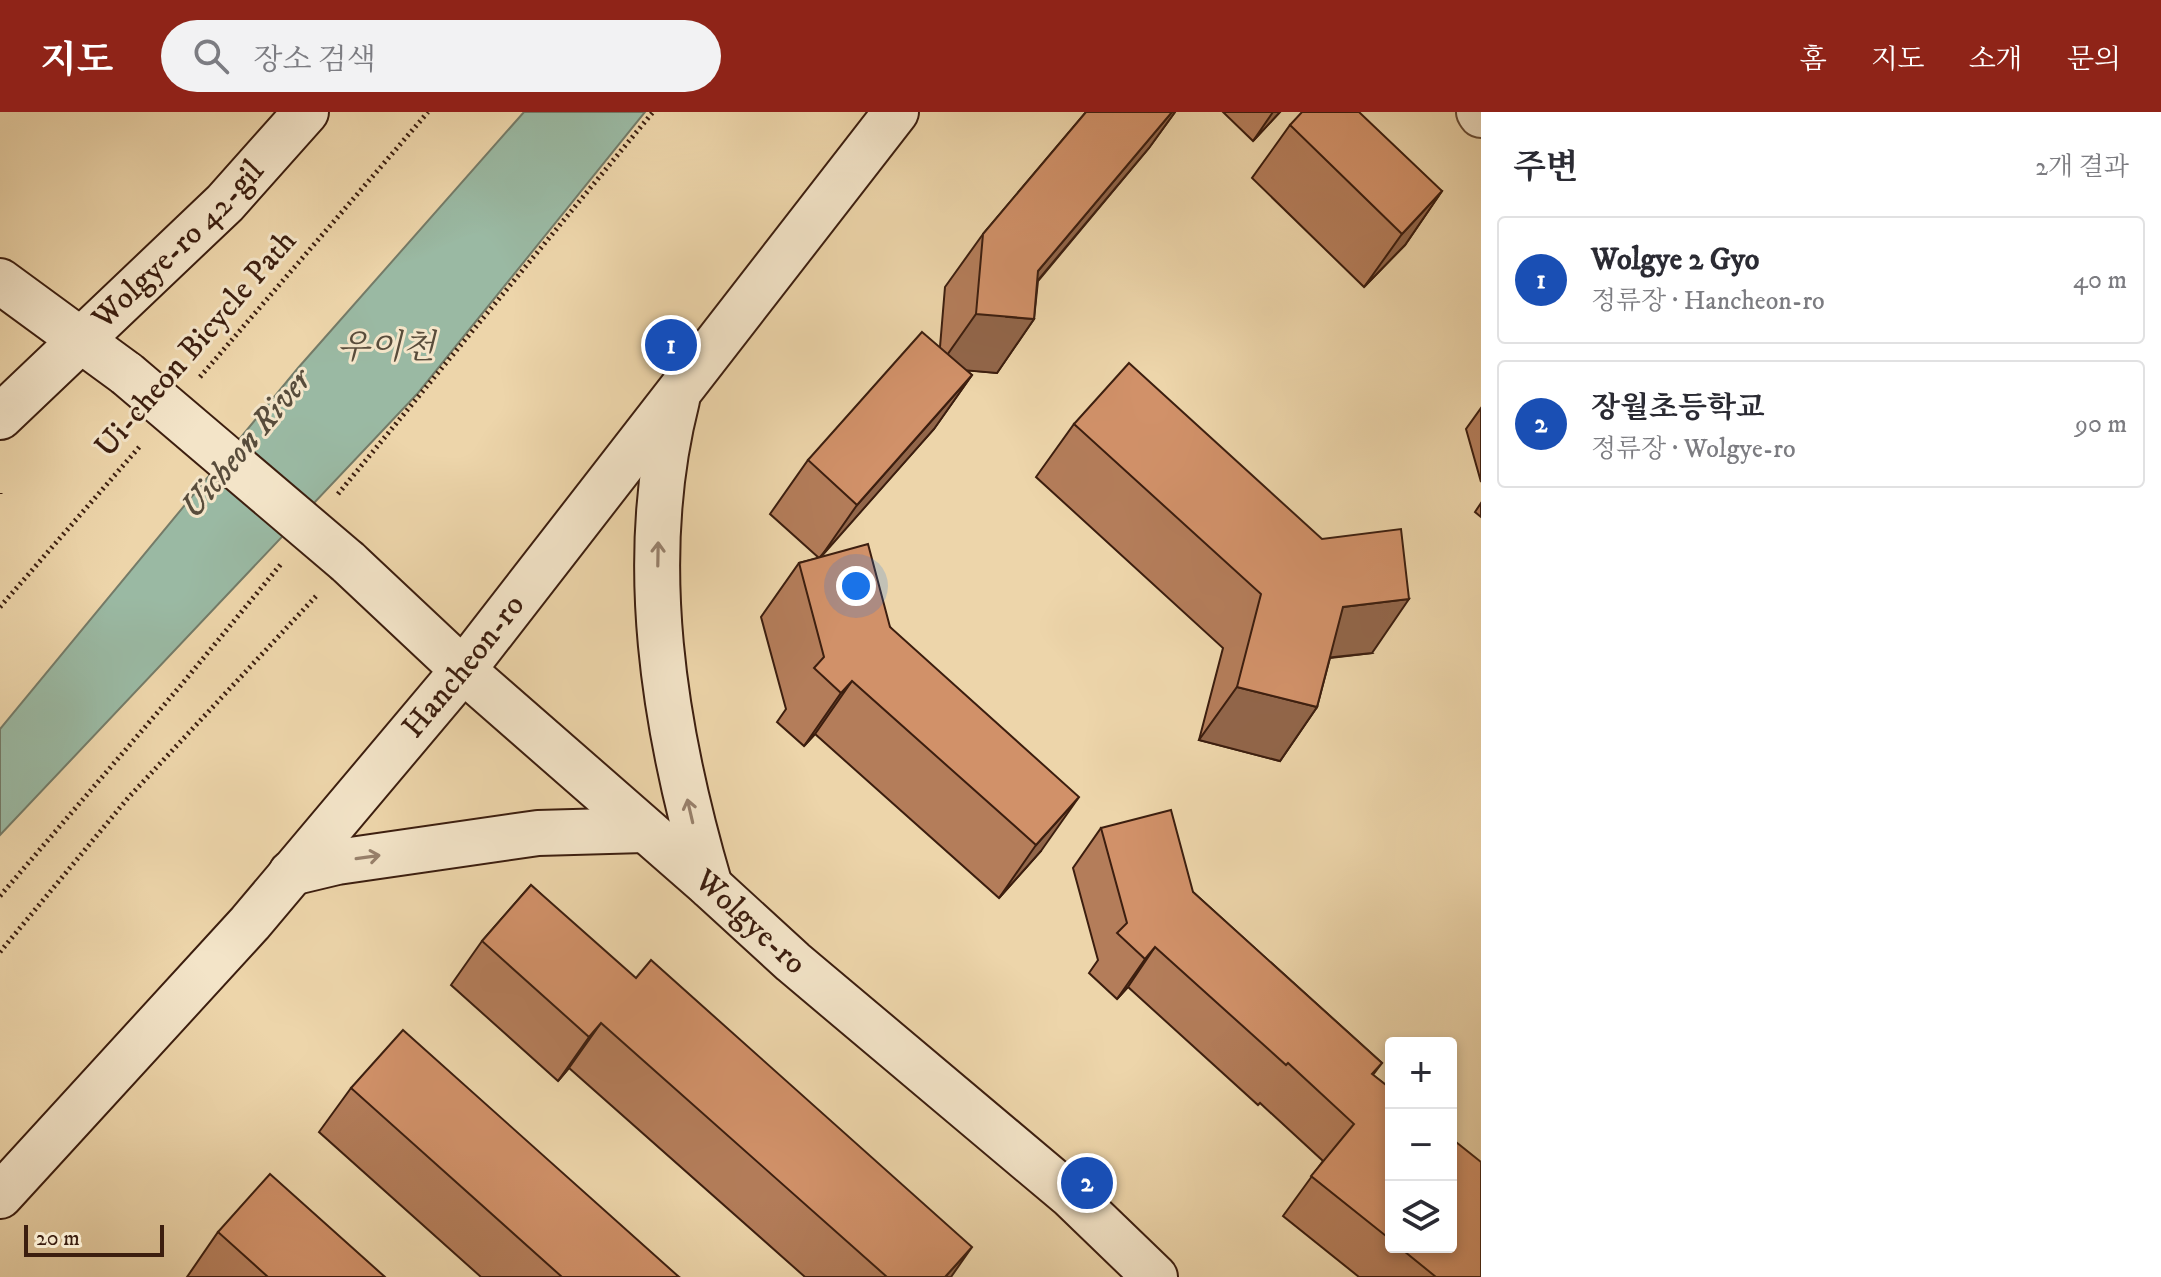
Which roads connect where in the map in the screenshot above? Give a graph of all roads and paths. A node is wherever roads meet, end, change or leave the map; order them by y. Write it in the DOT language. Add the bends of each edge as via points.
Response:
graph roads {
  1 [pos="306,112"];
  2 [pos="428,112"];
  3 [pos="896,112"];
  4 [pos="0,281"];
  5 [pos="78,340"];
  6 [pos="196,382"];
  7 [pos="679,392"];
  8 [pos="0,417"];
  9 [pos="144,440"];
  10 [pos="348,562"];
  11 [pos="0,607"];
  12 [pos="463,670"];
  13 [pos="644,830"];
  14 [pos="291,873"];
  15 [pos="710,886"];
  16 [pos="0,952"];
  17 [pos="0,1196"];
  18 [pos="1155,1277"];
  1 -- 5 [label="main road, Wolgye-ro 42-gil" via="225,203"];
  2 -- 6 [label="path, Ui-cheon Bicycle Path"];
  3 -- 7 [label="main road, Hancheon-ro"];
  4 -- 5 [label="main road"];
  5 -- 8 [label="main road, Wolgye-ro 42-gil"];
  5 -- 10 [label="main road, Wolgye-ro, bridge" via="127,374"];
  7 -- 12 [label="main road, Hancheon-ro"];
  15 -- 7 [label="main road, one-way" via="672,728 659,618 657,548 670,426"];
  9 -- 11 [label="path, Ui-cheon Bicycle Path"];
  10 -- 12 [label="main road, Wolgye-ro"];
  10 -- 16 [label="path" via="128,798"];
  12 -- 13 [label="main road, Wolgye-ro"];
  12 -- 14 [label="main road, Hancheon-ro"];
  14 -- 13 [label="main road, one-way" via="538,833"];
  13 -- 15 [label="main road, Wolgye-ro"];
  14 -- 17 [label="main road, Hancheon-ro"];
  15 -- 18 [label="main road, Wolgye-ro" via="1071,1196"];
}
